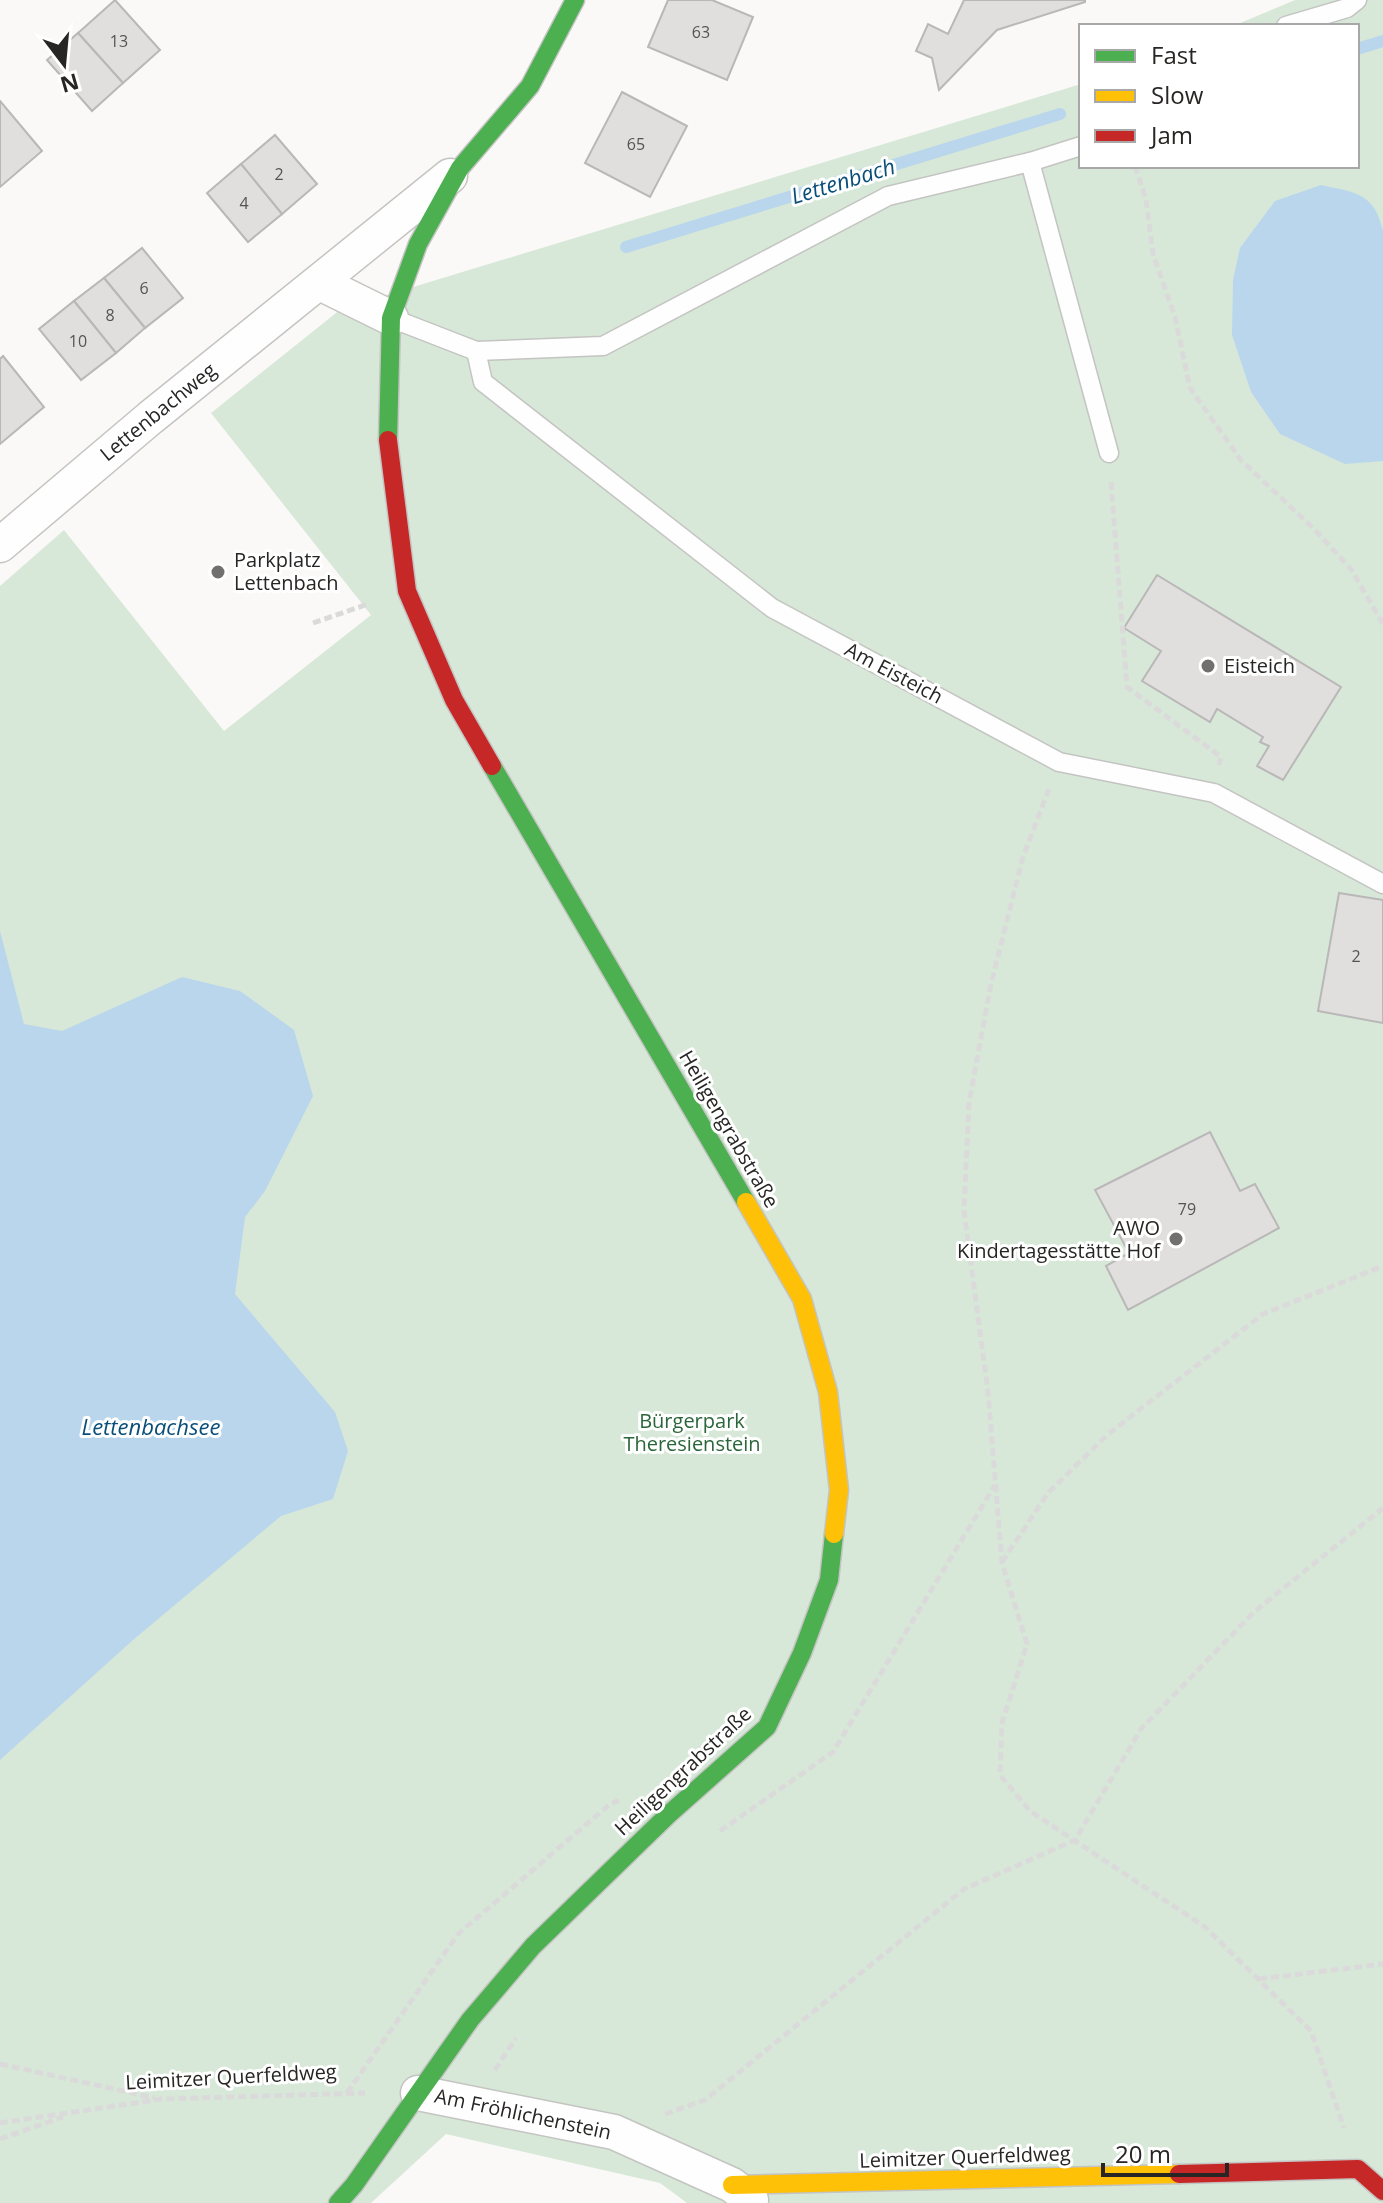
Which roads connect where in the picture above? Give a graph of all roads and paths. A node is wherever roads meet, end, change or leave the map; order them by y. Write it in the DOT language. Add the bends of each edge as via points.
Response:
graph roads {
  1 [pos="575,0"];
  2 [pos="1357,0"];
  3 [pos="1293,24"];
  4 [pos="1079,147"];
  5 [pos="1030,162"];
  6 [pos="460,168"];
  7 [pos="1136,168"];
  8 [pos="320,283"];
  9 [pos="391,318"];
  10 [pos="476,351"];
  11 [pos="1109,453"];
  12 [pos="0,545"];
  13 [pos="407,591"];
  14 [pos="313,623"];
  15 [pos="1383,624"];
  16 [pos="1059,762"];
  17 [pos="1214,793"];
  18 [pos="1383,884"];
  19 [pos="1383,1266"];
  20 [pos="1383,1508"];
  21 [pos="1002,1563"];
  22 [pos="1075,1840"];
  23 [pos="1383,1964"];
  24 [pos="1258,1979"];
  25 [pos="0,2064"];
  26 [pos="418,2093"];
  27 [pos="162,2099"];
  28 [pos="77,2112"];
  29 [pos="0,2123"];
  30 [pos="614,2132"];
  31 [pos="0,2139"];
  32 [pos="1358,2169"];
  33 [pos="1383,2191"];
  34 [pos="743,2194"];
  35 [pos="338,2203"];
  1 -- 6 [label="street, Heiligengrabstraße" via="530,86"];
  2 -- 3 [label="lane"];
  4 -- 5 [label="lane"];
  5 -- 10 [label="lane" via="888,196 603,346"];
  5 -- 11 [label="lane"];
  6 -- 8 [label="street, Lettenbachweg"];
  6 -- 9 [label="street, Heiligengrabstraße" via="418,244"];
  7 -- 15 [label="path" via="1190,388 1241,460 1351,569"];
  8 -- 9 [label="street"];
  8 -- 12 [label="street, Lettenbachweg"];
  9 -- 10 [label="lane"];
  9 -- 13 [label="street, Heiligengrabstraße" via="388,449"];
  10 -- 16 [label="lane, Am Eisteich" via="483,382 772,608"];
  11 -- 17 [label="path" via="1127,687 1221,757"];
  13 -- 14 [label="path"];
  13 -- 26 [label="street, Heiligengrabstraße" via="454,700 802,1299 828,1392 839,1490 829,1580 767,1727 533,1946 470,2020"];
  16 -- 17 [label="lane, Am Eisteich"];
  16 -- 21 [label="path" via="1023,857 991,984 969,1103 964,1211 988,1392"];
  17 -- 18 [label="lane, Am Eisteich"];
  19 -- 21 [label="path" via="1263,1314 1119,1426 1048,1493"];
  20 -- 22 [label="path" via="1254,1612 1141,1729"];
  21 -- 22 [label="path" via="1027,1644 1002,1723 1000,1775 1030,1811"];
  22 -- 24 [label="path" via="1205,1927"];
  22 -- 30 [label="path" via="964,1889 705,2100"];
  23 -- 24 [label="path"];
  24 -- 32 [label="path" via="1311,2031"];
  25 -- 27 [label="path"];
  26 -- 27 [label="path, Leimitzer Querfeldweg"];
  26 -- 30 [label="street, Am Fröhlichenstein"];
  26 -- 35 [label="street, Heiligengrabstraße"];
  27 -- 28 [label="path, Leimitzer Querfeldweg"];
  28 -- 29 [label="path, Leimitzer Querfeldweg"];
  28 -- 31 [label="path"];
  30 -- 34 [label="street, Am Fröhlichenstein"];
  32 -- 33 [label="street"];
  32 -- 34 [label="street, Leimitzer Querfeldweg"];
}
